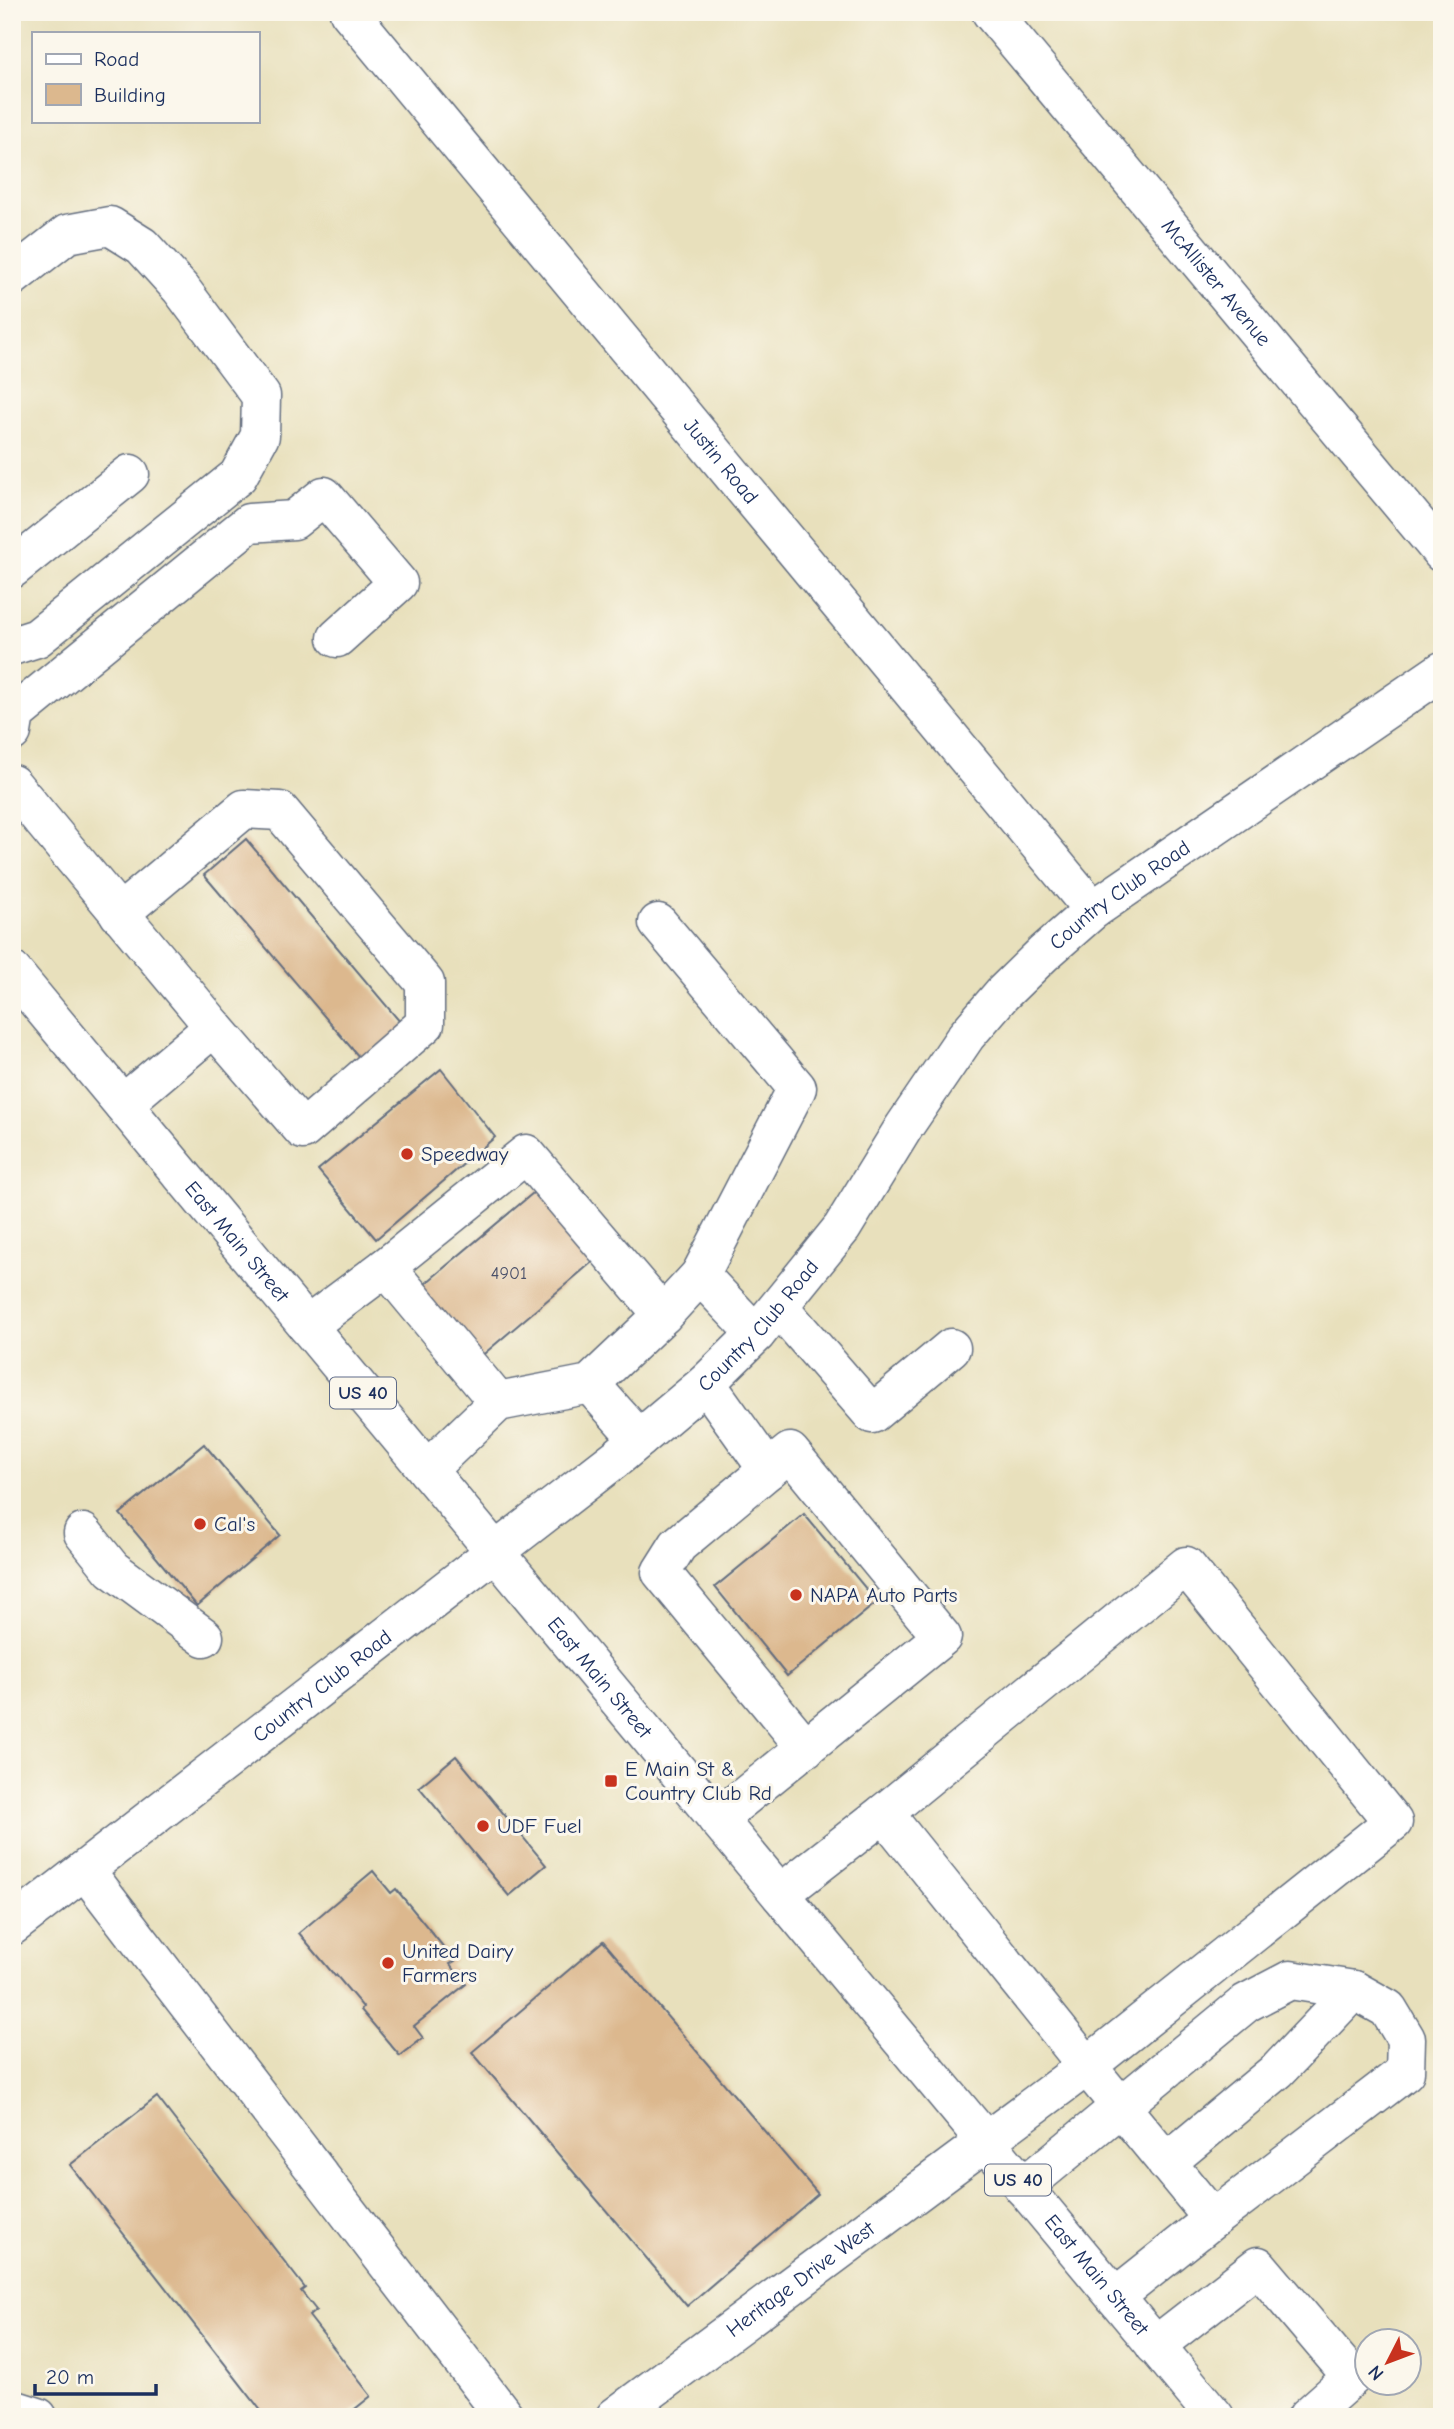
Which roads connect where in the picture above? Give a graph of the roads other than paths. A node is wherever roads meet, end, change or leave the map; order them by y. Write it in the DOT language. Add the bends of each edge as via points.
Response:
graph roads {
  1 [pos="349,12"];
  2 [pos="990,12"];
  3 [pos="12,277"];
  4 [pos="130,474"];
  5 [pos="1442,553"];
  6 [pos="12,569"];
  7 [pos="337,638"];
  8 [pos="12,646"];
  9 [pos="1442,671"];
  10 [pos="12,732"];
  11 [pos="12,784"];
  12 [pos="1093,910"];
  13 [pos="120,914"];
  14 [pos="658,923"];
  15 [pos="12,971"];
  16 [pos="214,1027"];
  17 [pos="123,1104"];
  18 [pos="386,1267"];
  19 [pos="700,1275"];
  20 [pos="663,1315"];
  21 [pos="768,1320"];
  22 [pos="307,1326"];
  23 [pos="951,1348"];
  24 [pos="706,1383"];
  25 [pos="590,1384"];
  26 [pos="498,1402"];
  27 [pos="639,1439"];
  28 [pos="427,1470"];
  29 [pos="768,1470"];
  30 [pos="83,1533"];
  31 [pos="495,1552"];
  32 [pos="204,1637"];
  33 [pos="806,1748"];
  34 [pos="884,1813"];
  35 [pos="717,1819"];
  36 [pos="85,1870"];
  37 [pos="780,1894"];
  38 [pos="18,1908"];
  39 [pos="1354,1990"];
  40 [pos="1087,2066"];
  41 [pos="1121,2107"];
  42 [pos="986,2141"];
  43 [pos="1166,2163"];
  44 [pos="1023,2187"];
  45 [pos="1213,2219"];
  46 [pos="1115,2297"];
  47 [pos="1155,2346"];
  48 [pos="505,2417"];
  49 [pos="615,2417"];
  50 [pos="1215,2417"];
  51 [pos="1307,2417"];
  1 -- 12 [label="street, Justin Road"];
  2 -- 5 [label="street, McAllister Avenue"];
  3 -- 8 [label="street" via="67,234 110,226 142,246 173,281 261,397 260,436 238,476 37,638"];
  4 -- 6 [label="street"];
  7 -- 10 [label="street" via="398,583 324,496 294,520 249,523 15,714"];
  9 -- 12 [label="street, Country Club Road"];
  11 -- 13 [label="street"];
  12 -- 21 [label="street, Country Club Road" via="1043,954 966,1036 842,1228"];
  13 -- 16 [label="street"];
  13 -- 16 [label="street" via="244,808 280,811 425,983 425,1024 303,1130"];
  14 -- 19 [label="street" via="797,1088"];
  15 -- 17 [label="street, East Main Street / US 40"];
  16 -- 17 [label="street"];
  17 -- 22 [label="street, East Main Street / US 40"];
  18 -- 20 [label="street" via="526,1154"];
  18 -- 22 [label="street"];
  18 -- 26 [label="street"];
  19 -- 20 [label="street"];
  19 -- 21 [label="street"];
  20 -- 25 [label="street"];
  21 -- 23 [label="street" via="872,1414"];
  21 -- 24 [label="street, Country Club Road"];
  22 -- 28 [label="street, East Main Street / US 40"];
  24 -- 27 [label="street, Country Club Road"];
  24 -- 29 [label="street"];
  25 -- 26 [label="street"];
  25 -- 27 [label="street"];
  26 -- 28 [label="street"];
  27 -- 31 [label="street, Country Club Road"];
  28 -- 31 [label="street, East Main Street / US 40"];
  29 -- 33 [label="street" via="678,1545 661,1572"];
  29 -- 33 [label="street" via="790,1452 942,1637"];
  30 -- 32 [label="street" via="112,1569"];
  31 -- 35 [label="street, East Main Street / US 40"];
  31 -- 36 [label="street, Country Club Road"];
  33 -- 35 [label="street"];
  34 -- 37 [label="street"];
  34 -- 40 [label="street"];
  34 -- 40 [label="street, Heritage Drive West" via="1186,1566 1394,1822"];
  35 -- 37 [label="street, East Main Street / US 40"];
  36 -- 38 [label="street, Country Club Road"];
  36 -- 48 [label="street"];
  37 -- 42 [label="street, East Main Street / US 40"];
  39 -- 41 [label="street" via="1290,1980 1246,2003"];
  39 -- 43 [label="street" via="1278,2070"];
  39 -- 45 [label="street" via="1388,2009 1406,2039 1405,2072"];
  40 -- 41 [label="street"];
  40 -- 42 [label="street, Heritage Drive West"];
  41 -- 43 [label="street"];
  41 -- 44 [label="street"];
  42 -- 44 [label="street, East Main Street / US 40"];
  42 -- 49 [label="street, Heritage Drive West"];
  43 -- 45 [label="street"];
  44 -- 46 [label="street, East Main Street / US 40"];
  45 -- 46 [label="street"];
  46 -- 47 [label="street, East Main Street / US 40"];
  47 -- 50 [label="street, East Main Street / US 40"];
  47 -- 51 [label="street" via="1258,2266 1352,2377"];
}
